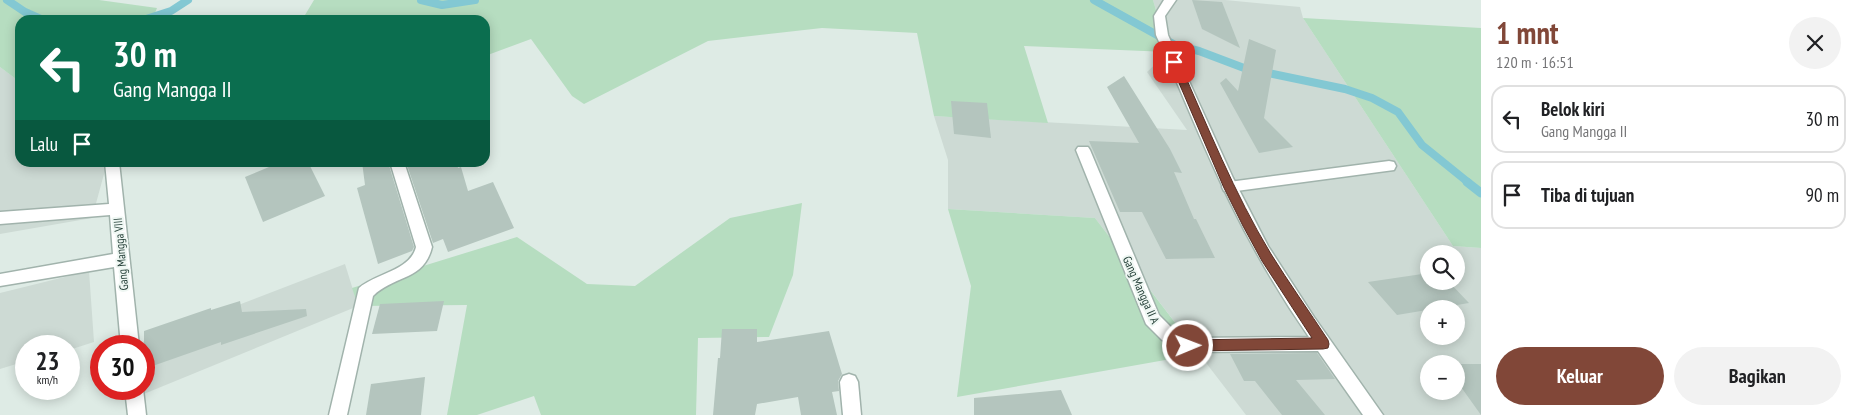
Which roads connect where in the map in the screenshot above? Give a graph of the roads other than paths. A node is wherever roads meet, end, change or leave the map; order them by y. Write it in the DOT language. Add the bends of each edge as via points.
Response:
graph roads {
  1 [pos="1170,0"];
  2 [pos="1083,150"];
  3 [pos="1389,166"];
  4 [pos="113,167"];
  5 [pos="399,167"];
  6 [pos="1229,188"];
  7 [pos="117,209"];
  8 [pos="0,218"];
  9 [pos="122,259"];
  10 [pos="0,280"];
  11 [pos="129,335"];
  12 [pos="1323,344"];
  13 [pos="849,382"];
  14 [pos="135,400"];
  15 [pos="137,415"];
  16 [pos="338,415"];
  17 [pos="852,415"];
  18 [pos="1374,415"];
  1 -- 6 [label="street" via="1160,11 1162,35"];
  2 -- 12 [label="street, Gang Mangga II A" via="1152,319 1159,329 1188,346"];
  3 -- 6 [label="street"];
  4 -- 7 [label="street, Gang Mangga VIII"];
  5 -- 16 [label="street" via="421,238 423,255 420,262 376,282 365,293"];
  6 -- 12 [label="street" via="1267,258"];
  7 -- 8 [label="street"];
  7 -- 9 [label="street, Gang Mangga VIII"];
  9 -- 10 [label="street"];
  9 -- 11 [label="street, Gang Mangga VIII"];
  12 -- 18 [label="street"];
  13 -- 17 [label="street"];
  14 -- 15 [label="street"];
}
